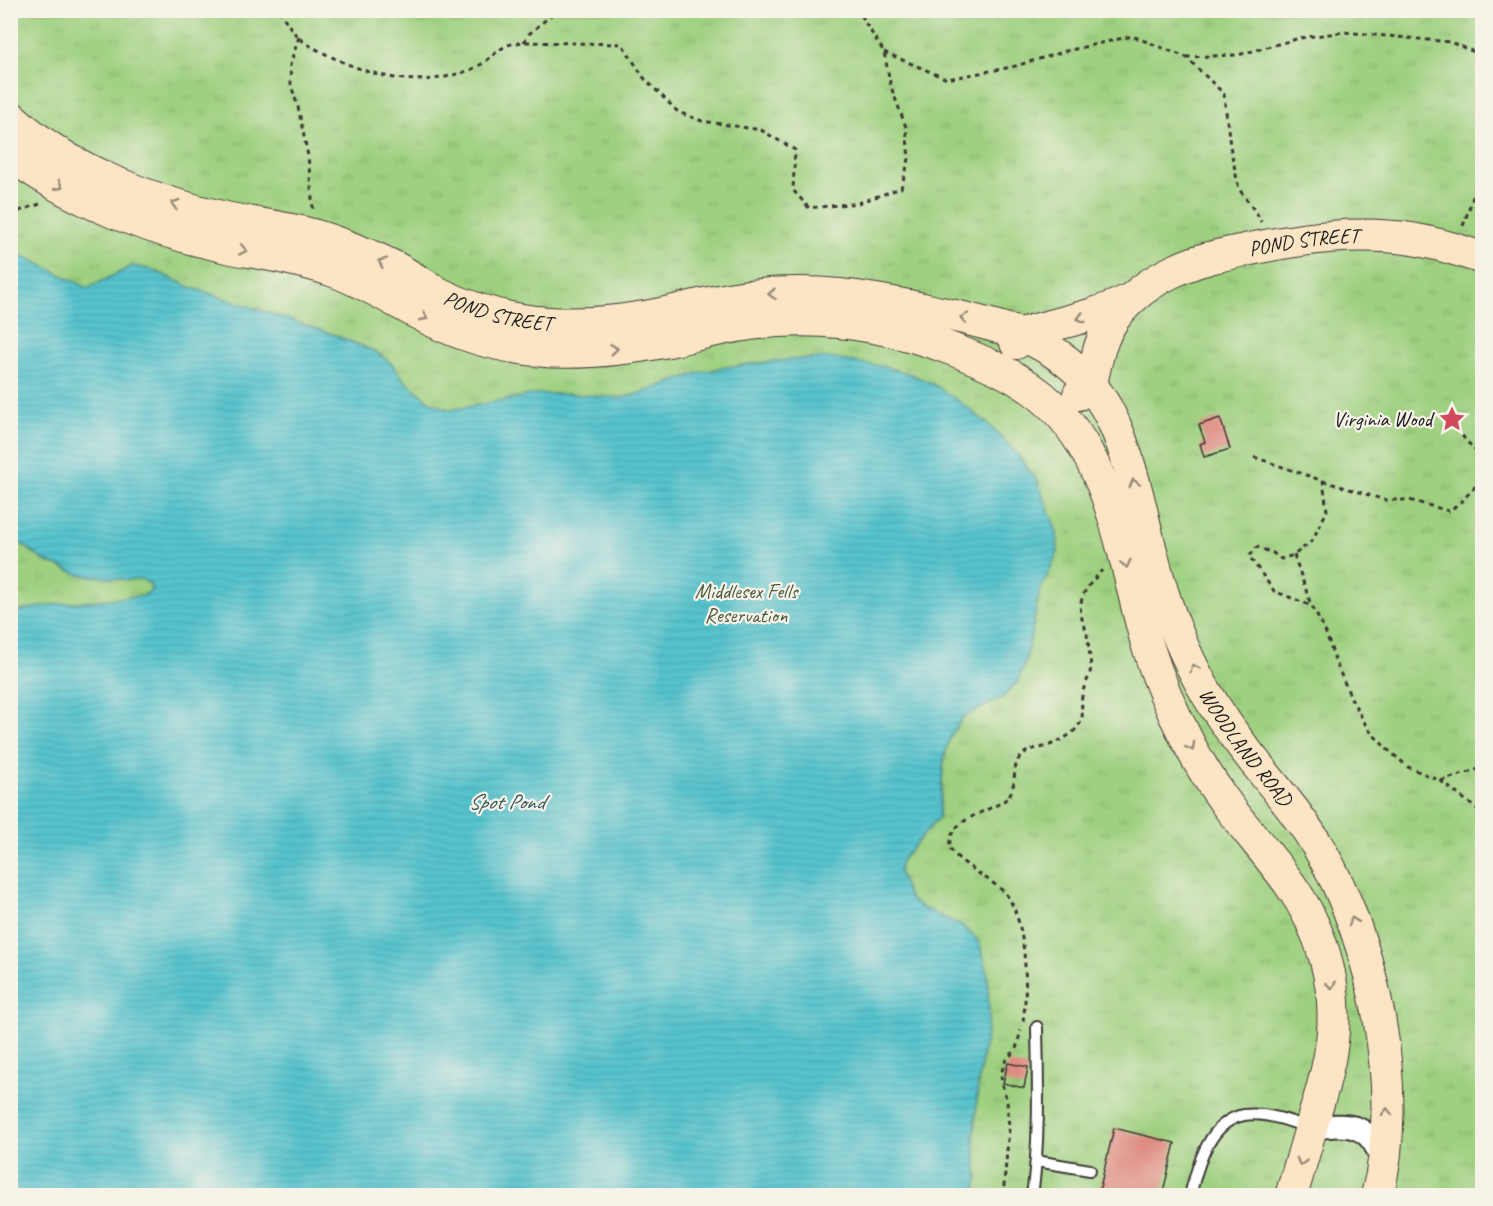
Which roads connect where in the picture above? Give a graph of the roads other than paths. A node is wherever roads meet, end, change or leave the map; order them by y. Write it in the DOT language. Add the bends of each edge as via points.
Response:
graph roads {
  1 [pos="10,116"];
  2 [pos="10,154"];
  3 [pos="1469,253"];
  4 [pos="1135,296"];
  5 [pos="1021,334"];
  6 [pos="1008,373"];
  7 [pos="1091,385"];
  8 [pos="1047,401"];
  9 [pos="1037,1027"];
  10 [pos="1311,1129"];
  11 [pos="1036,1161"];
  12 [pos="1090,1170"];
  13 [pos="1383,1187"];
  14 [pos="1032,1196"];
  15 [pos="1190,1196"];
  16 [pos="1291,1196"];
  5 -- 1 [label="main road, POND STREET, one-way" via="993,324 877,299 808,292 745,296 614,321 533,322 500,316 439,293 366,254 315,236 229,219 133,189 69,160"];
  2 -- 6 [label="main road, POND STREET, one-way" via="60,187 111,211 190,237 340,273 439,324 509,346 567,352 612,349 748,324 826,321 902,333"];
  3 -- 4 [label="main road, POND STREET" via="1411,239 1298,239 1189,265"];
  4 -- 5 [label="main road, POND STREET, one-way" via="1114,307"];
  4 -- 7 [label="main road, POND STREET" via="1107,328"];
  5 -- 6 [label="main road" via="1010,354"];
  5 -- 7 [label="main road, WOODLAND ROAD" via="1057,354"];
  6 -- 8 [label="main road, POND STREET"];
  7 -- 8 [label="main road" via="1065,401"];
  13 -- 7 [label="main road, WOODLAND ROAD, one-way" via="1387,1082 1369,973 1354,922 1319,848 1229,729 1195,673 1165,599 1122,440"];
  8 -- 10 [label="main road, WOODLAND ROAD, one-way" via="1076,435 1097,470 1108,497 1148,647 1182,731 1218,791 1297,894 1323,950 1332,996 1332,1039"];
  9 -- 11 [label="lane"];
  10 -- 13 [label="street" via="1347,1125 1368,1136 1379,1152"];
  10 -- 15 [label="lane" via="1273,1116 1247,1114 1233,1118 1209,1143"];
  10 -- 16 [label="main road, WOODLAND ROAD, one-way"];
  11 -- 12 [label="lane"];
  11 -- 14 [label="lane"];
}
